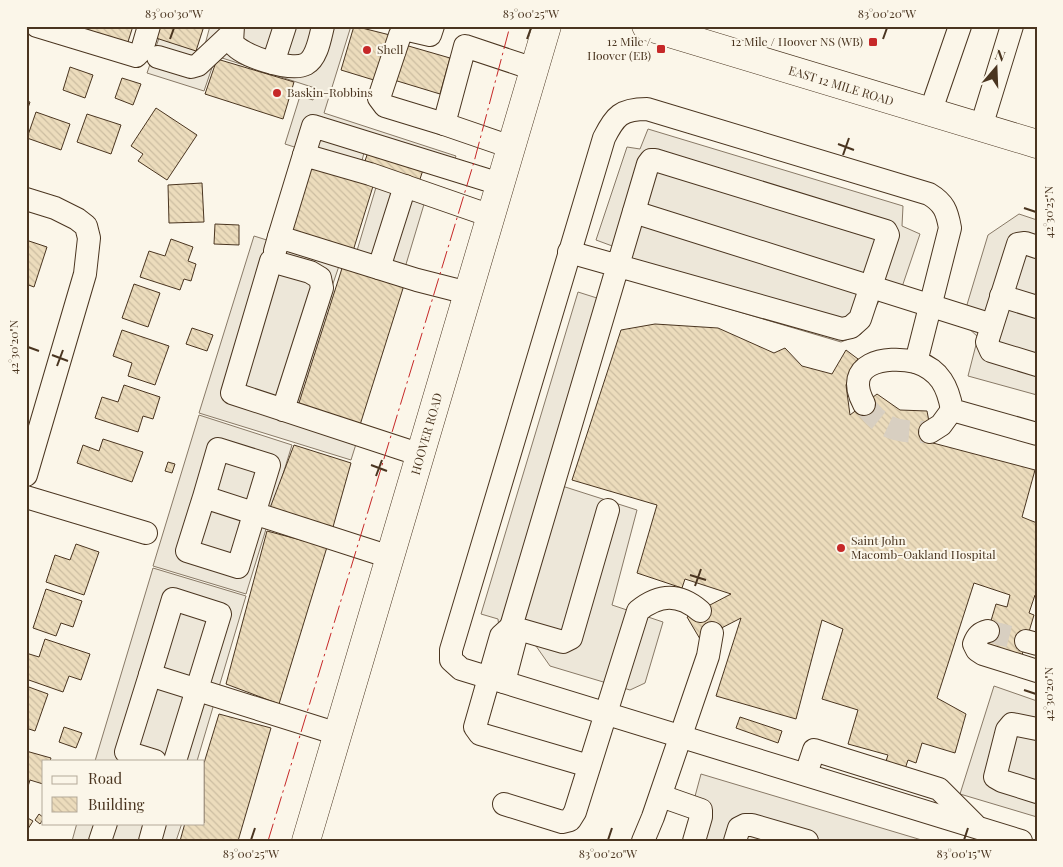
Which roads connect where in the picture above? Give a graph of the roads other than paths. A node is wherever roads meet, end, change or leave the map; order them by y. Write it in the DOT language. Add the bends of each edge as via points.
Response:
graph roads {
  1 [pos="37,26"];
  2 [pos="149,26"];
  3 [pos="285,26"];
  4 [pos="323,26"];
  5 [pos="547,26"];
  6 [pos="646,26"];
  7 [pos="960,26"];
  8 [pos="1012,26"];
  9 [pos="232,30"];
  10 [pos="431,31"];
  11 [pos="702,34"];
  12 [pos="465,46"];
  13 [pos="158,57"];
  14 [pos="273,62"];
  15 [pos="534,70"];
  16 [pos="930,113"];
  17 [pos="444,124"];
  18 [pos="981,127"];
  19 [pos="1037,144"];
  20 [pos="511,147"];
  21 [pos="304,155"];
  22 [pos="500,184"];
  23 [pos="404,186"];
  24 [pos="26,199"];
  25 [pos="634,212"];
  26 [pos="491,216"];
  27 [pos="279,237"];
  28 [pos="1037,247"];
  29 [pos="569,252"];
  30 [pos="271,261"];
  31 [pos="618,265"];
  32 [pos="379,268"];
  33 [pos="872,287"];
  34 [pos="468,293"];
  35 [pos="1001,296"];
  36 [pos="930,306"];
  37 [pos="1037,307"];
  38 [pos="992,325"];
  39 [pos="916,362"];
  40 [pos="1037,365"];
  41 [pos="864,404"];
  42 [pos="283,410"];
  43 [pos="952,410"];
  44 [pos="930,432"];
  45 [pos="1037,434"];
  46 [pos="421,455"];
  47 [pos="26,475"];
  48 [pos="204,497"];
  49 [pos="26,498"];
  50 [pos="608,510"];
  51 [pos="254,513"];
  52 [pos="146,533"];
  53 [pos="390,557"];
  54 [pos="700,611"];
  55 [pos="511,627"];
  56 [pos="988,631"];
  57 [pos="712,633"];
  58 [pos="1037,671"];
  59 [pos="150,675"];
  60 [pos="496,680"];
  61 [pos="196,690"];
  62 [pos="606,712"];
  63 [pos="1037,729"];
  64 [pos="338,734"];
  65 [pos="681,735"];
  66 [pos="152,760"];
  67 [pos="175,760"];
  68 [pos="589,766"];
  69 [pos="1037,792"];
  70 [pos="661,796"];
  71 [pos="504,804"];
  72 [pos="106,824"];
  73 [pos="155,824"];
  74 [pos="100,841"];
  75 [pos="150,841"];
  76 [pos="306,841"];
  77 [pos="643,841"];
  78 [pos="694,841"];
  79 [pos="735,841"];
  80 [pos="807,841"];
  81 [pos="1020,841"];
  1 -- 2 [label="street" via="136,56 142,50"];
  3 -- 14 [label="street"];
  4 -- 14 [label="street" via="315,52 307,64 297,67"];
  5 -- 15 [label="main road, HOOVER ROAD"];
  6 -- 11 [label="main road, EAST 12 MILE ROAD"];
  7 -- 16 [label="street"];
  8 -- 18 [label="street"];
  9 -- 13 [label="street" via="198,66 191,67"];
  9 -- 14 [label="street" via="232,42 240,51"];
  10 -- 12 [label="street"];
  10 -- 17 [label="street" via="404,29 379,98 385,106"];
  11 -- 16 [label="main road, EAST 12 MILE ROAD"];
  12 -- 15 [label="street"];
  12 -- 17 [label="street"];
  15 -- 20 [label="main road, HOOVER ROAD"];
  16 -- 18 [label="main road, EAST 12 MILE ROAD"];
  17 -- 20 [label="street"];
  18 -- 19 [label="main road, EAST 12 MILE ROAD"];
  20 -- 22 [label="main road, HOOVER ROAD"];
  21 -- 22 [label="street" via="313,126"];
  21 -- 23 [label="street"];
  21 -- 27 [label="street"];
  22 -- 26 [label="main road, HOOVER ROAD"];
  23 -- 26 [label="street"];
  23 -- 32 [label="street"];
  24 -- 47 [label="street" via="77,219 86,226 89,238 85,274"];
  25 -- 31 [label="street"];
  25 -- 33 [label="street"];
  25 -- 33 [label="street" via="648,164 655,160 877,228 886,231 888,240"];
  26 -- 34 [label="main road, HOOVER ROAD"];
  27 -- 30 [label="street"];
  27 -- 32 [label="street"];
  28 -- 35 [label="street" via="1018,244"];
  29 -- 31 [label="street"];
  29 -- 36 [label="street" via="612,121 622,112 647,109 929,194 941,201 947,211 950,228"];
  29 -- 60 [label="street" via="451,650 451,660 461,669"];
  30 -- 42 [label="street" via="310,272 320,278 322,288"];
  30 -- 42 [label="street" via="232,393"];
  31 -- 33 [label="street" via="842,329 851,327 860,319"];
  31 -- 55 [label="street"];
  32 -- 34 [label="street"];
  33 -- 36 [label="street"];
  34 -- 46 [label="main road, HOOVER ROAD"];
  35 -- 37 [label="street"];
  35 -- 38 [label="street"];
  36 -- 38 [label="street"];
  36 -- 39 [label="street"];
  38 -- 40 [label="street" via="987,342 991,351"];
  39 -- 41 [label="street" via="899,358 872,363 863,371 858,383"];
  39 -- 43 [label="street" via="929,366 942,379 950,393"];
  42 -- 46 [label="street"];
  43 -- 44 [label="street" via="941,425"];
  43 -- 45 [label="street"];
  46 -- 53 [label="main road, HOOVER ROAD"];
  48 -- 51 [label="street"];
  48 -- 51 [label="street" via="218,449 270,465"];
  48 -- 51 [label="street" via="187,551 238,567"];
  49 -- 52 [label="street"];
  50 -- 55 [label="street" via="570,638 563,642"];
  51 -- 53 [label="street"];
  53 -- 64 [label="main road, HOOVER ROAD"];
  54 -- 62 [label="street" via="683,600 668,596 648,603 638,611"];
  55 -- 60 [label="street" via="515,640"];
  56 -- 58 [label="street" via="980,633 976,639 977,650"];
  57 -- 65 [label="street" via="708,656"];
  59 -- 61 [label="street"];
  59 -- 61 [label="street" via="173,599 220,614"];
  59 -- 66 [label="street" via="126,752"];
  60 -- 62 [label="street"];
  60 -- 68 [label="street" via="476,717 475,727 480,734"];
  61 -- 64 [label="street"];
  61 -- 67 [label="street"];
  62 -- 65 [label="street"];
  62 -- 68 [label="street"];
  63 -- 69 [label="street" via="1012,724 1007,730 995,776"];
  64 -- 76 [label="main road, HOOVER ROAD"];
  65 -- 70 [label="street"];
  65 -- 81 [label="street"];
  68 -- 71 [label="street" via="570,820 562,822"];
  70 -- 77 [label="street"];
  70 -- 78 [label="street" via="701,810"];
  72 -- 74 [label="street"];
  73 -- 75 [label="street"];
  79 -- 80 [label="street" via="739,828 752,825"];
}
